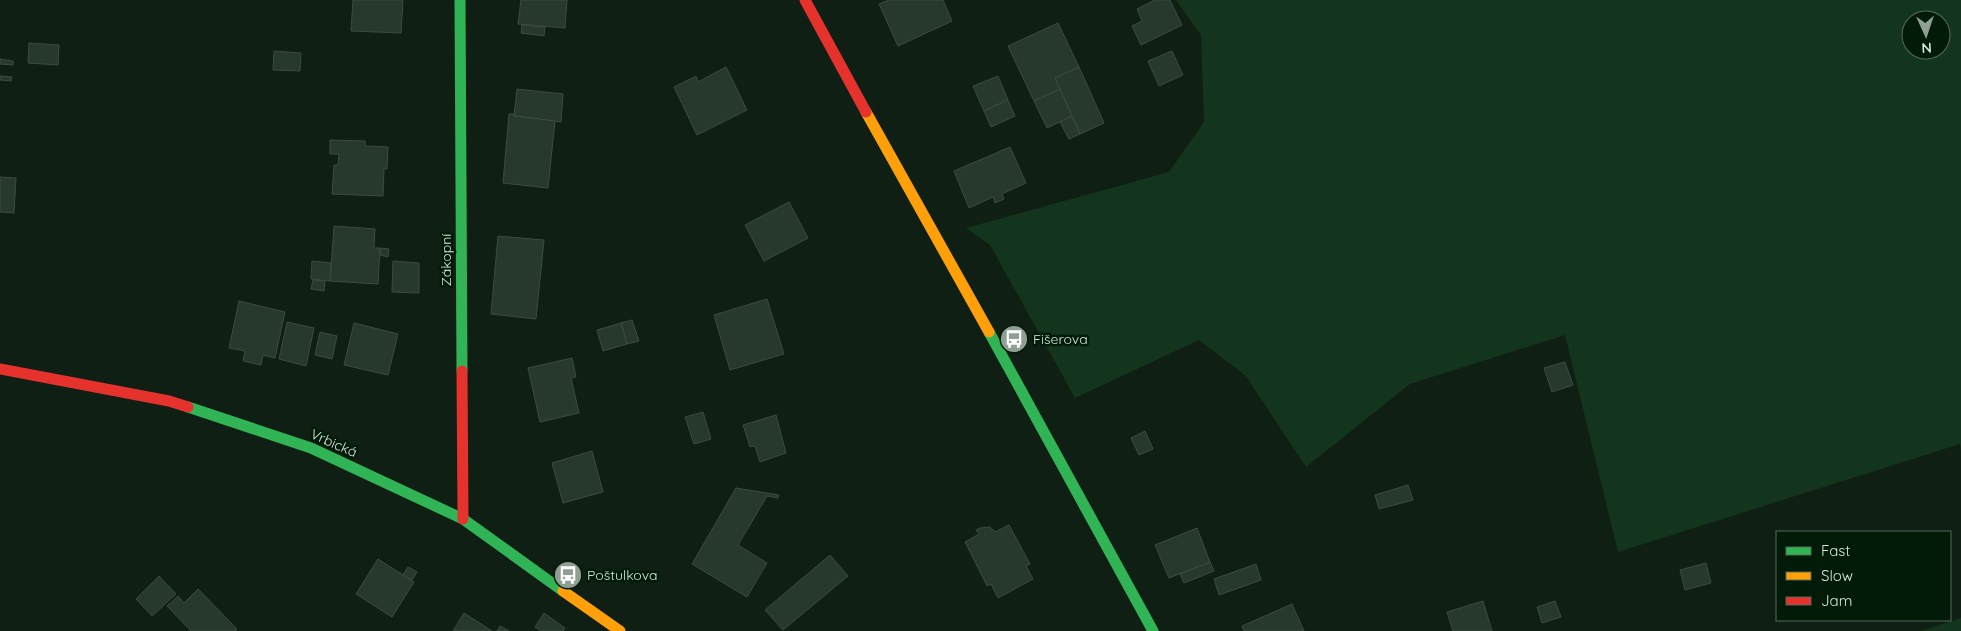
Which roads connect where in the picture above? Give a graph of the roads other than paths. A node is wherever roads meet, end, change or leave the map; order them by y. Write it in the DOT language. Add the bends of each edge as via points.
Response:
graph roads {
  1 [pos="460,0"];
  2 [pos="805,0"];
  3 [pos="0,369"];
  4 [pos="462,519"];
  5 [pos="620,631"];
  6 [pos="1153,631"];
  1 -- 4 [label="street, Zákopní"];
  2 -- 6 [label="street"];
  3 -- 4 [label="street, Vrbická" via="179,404 311,448"];
  4 -- 5 [label="street, Vrbická"];
}
